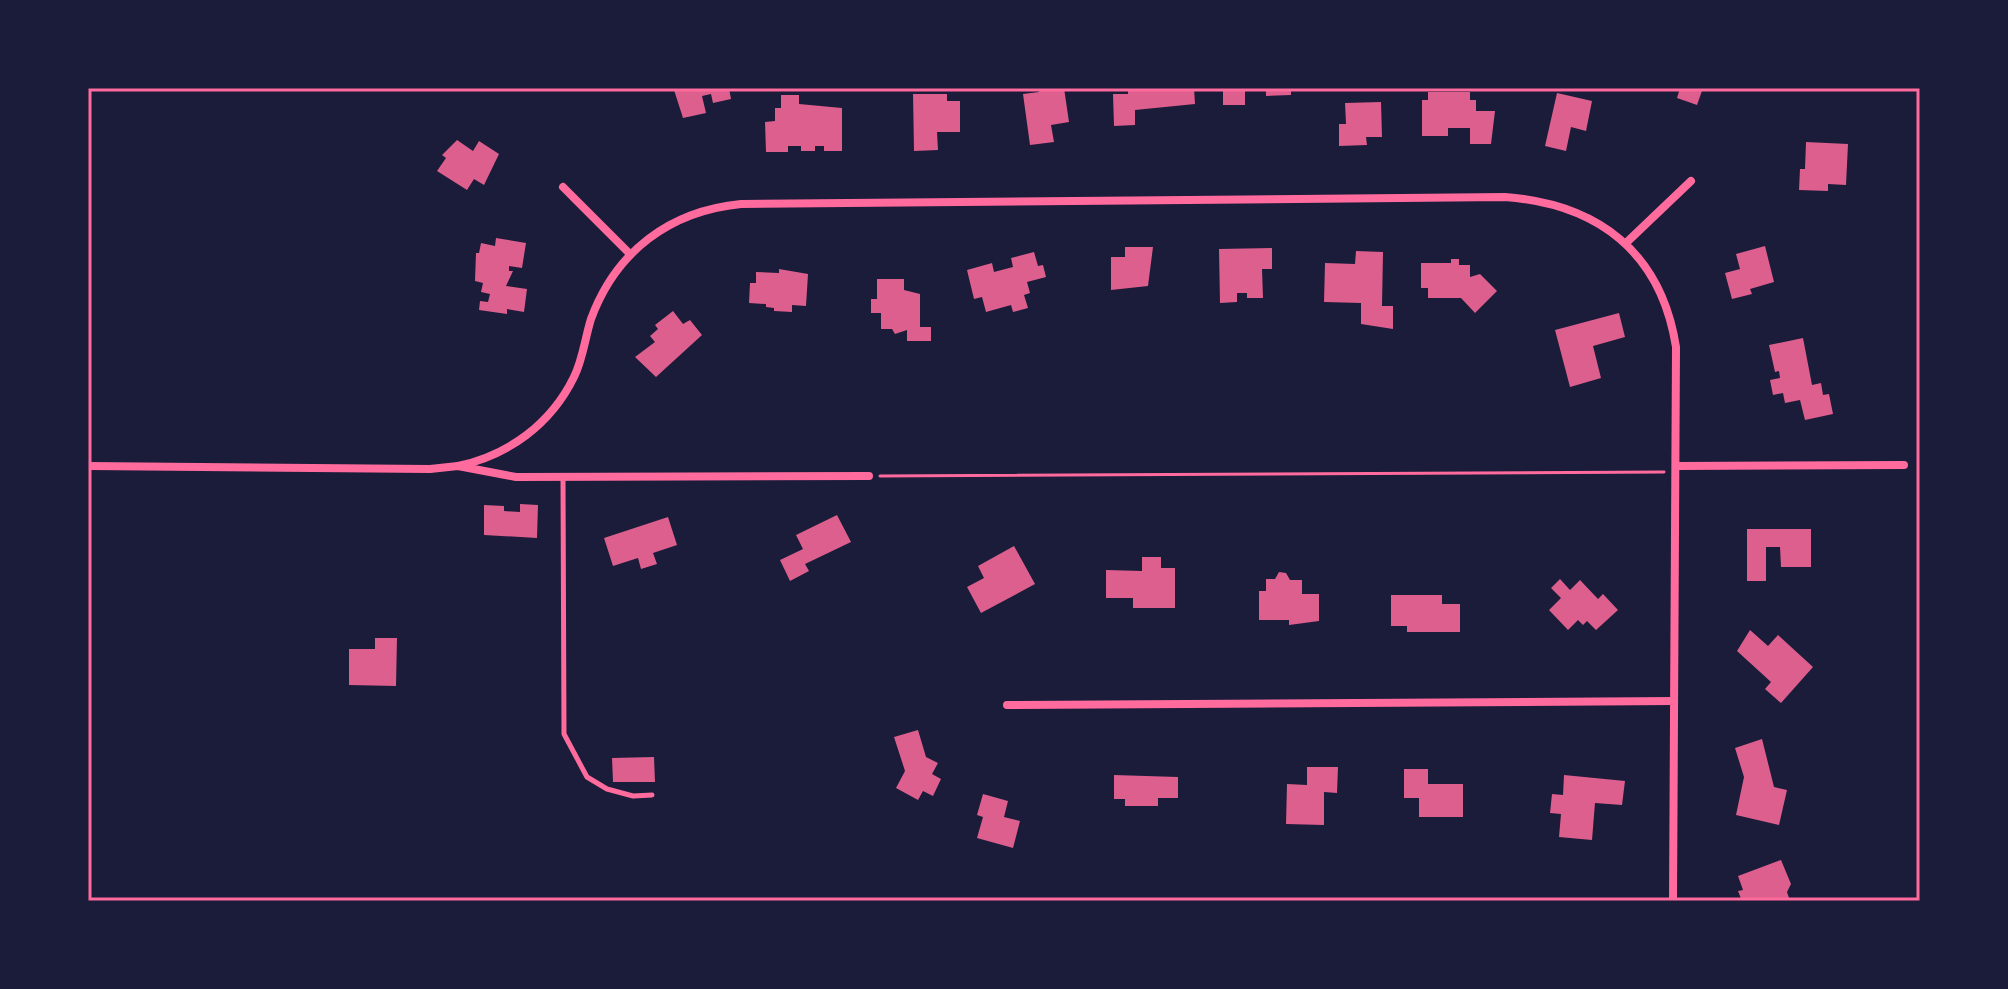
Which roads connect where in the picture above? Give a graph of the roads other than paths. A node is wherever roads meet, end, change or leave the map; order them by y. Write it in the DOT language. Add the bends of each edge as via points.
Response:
graph roads {
  1 [pos="1691,181"];
  2 [pos="563,187"];
  3 [pos="1626,243"];
  4 [pos="630,254"];
  5 [pos="1904,465"];
  6 [pos="88,466"];
  7 [pos="458,466"];
  8 [pos="1676,469"];
  9 [pos="869,476"];
  10 [pos="563,477"];
  11 [pos="1674,701"];
  12 [pos="1007,705"];
  13 [pos="652,795"];
  14 [pos="1673,901"];
  1 -- 3 [label="street"];
  2 -- 4 [label="street"];
  3 -- 4 [label="street" via="1569,208 1505,197 772,203 701,209 674,220"];
  3 -- 8 [label="street" via="1658,287 1673,330"];
  4 -- 7 [label="street" via="603,290 579,367 558,403 517,443"];
  5 -- 8 [label="street"];
  6 -- 7 [label="street"];
  7 -- 10 [label="street" via="516,477"];
  8 -- 11 [label="street"];
  9 -- 10 [label="street"];
  10 -- 13 [label="lane" via="564,734 587,777 607,789"];
  11 -- 12 [label="street"];
  11 -- 14 [label="street"];
}
